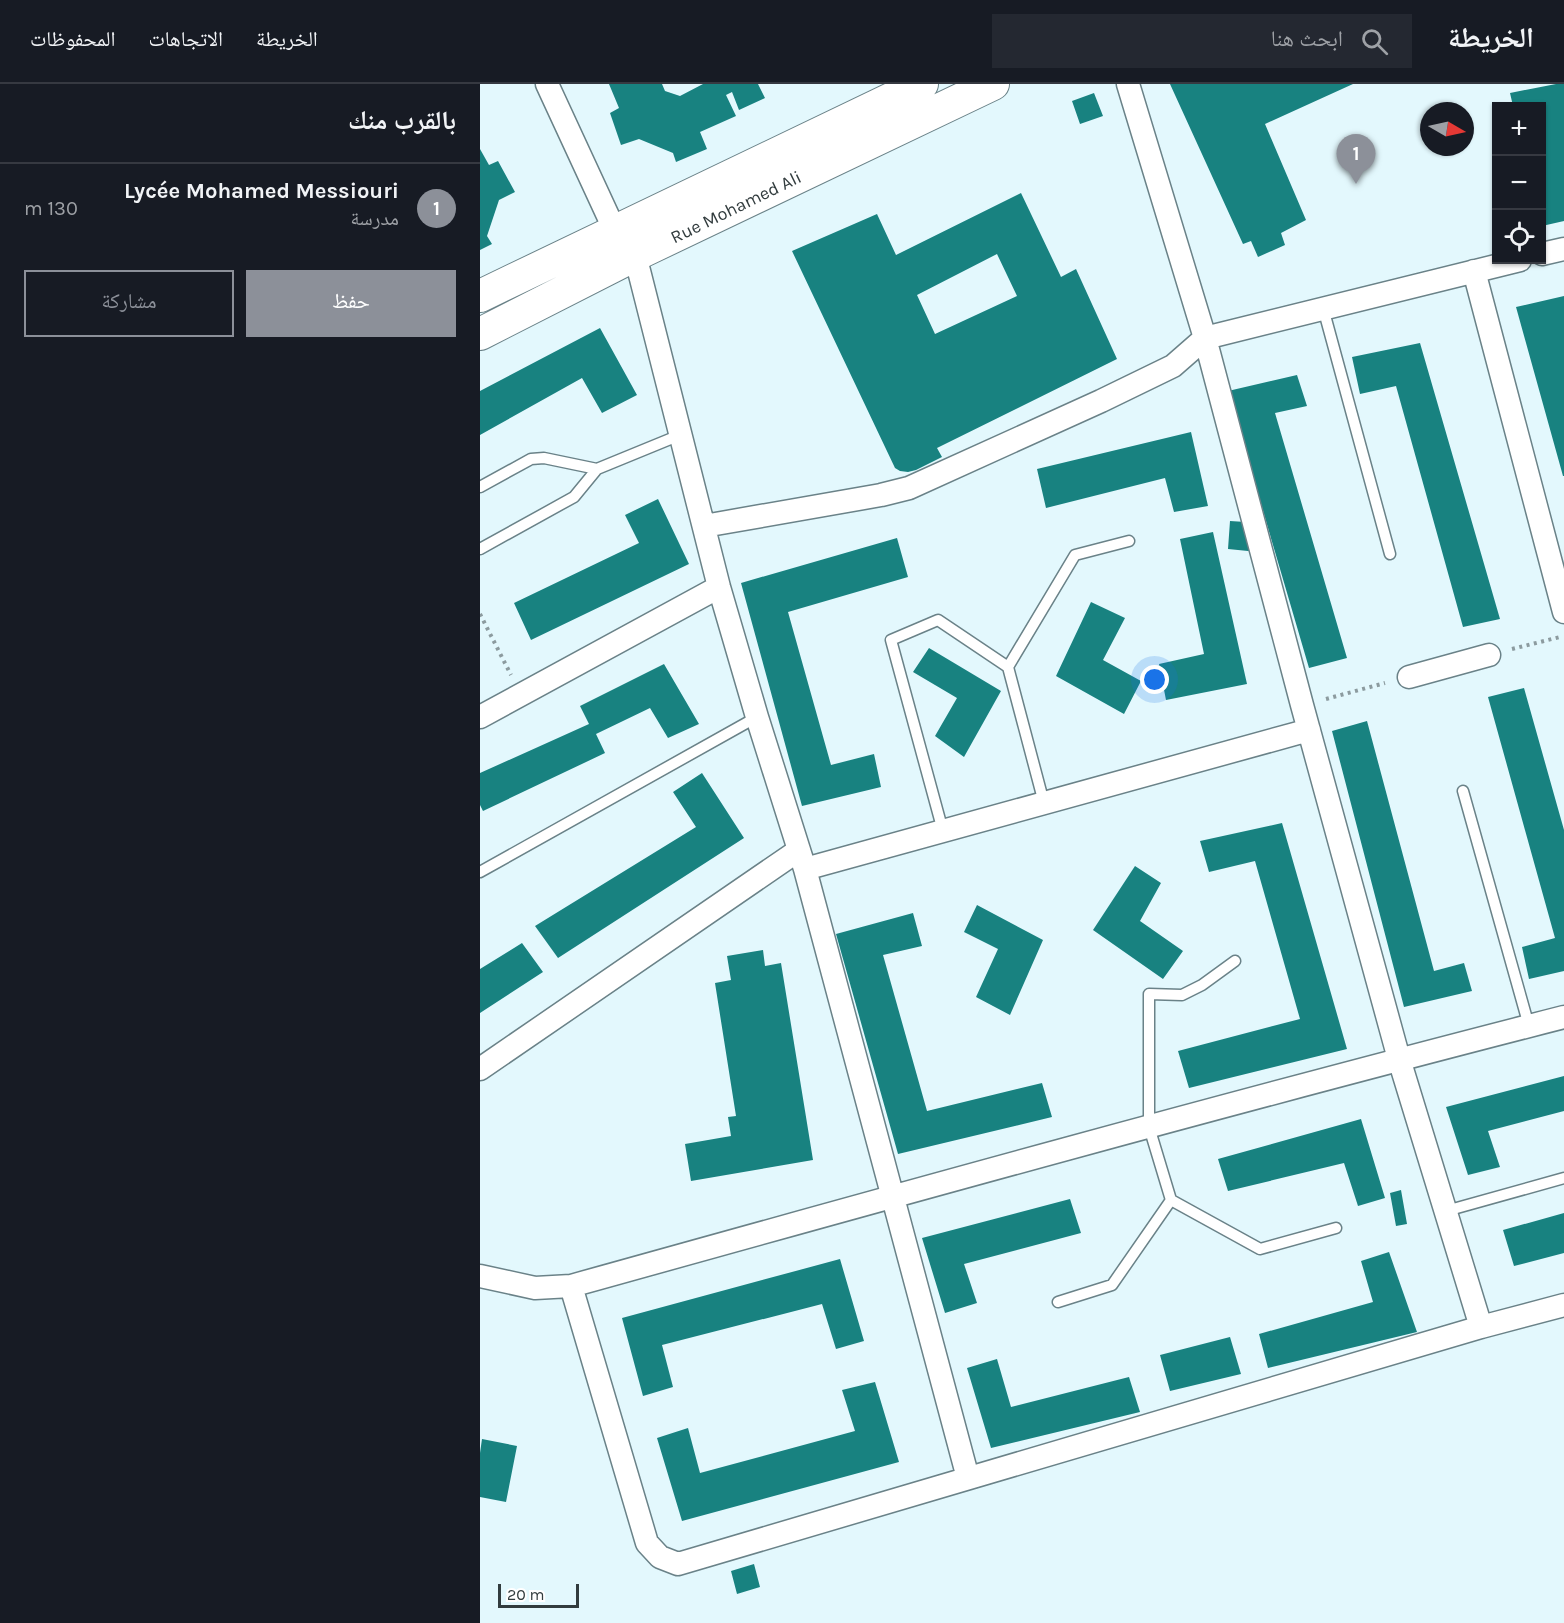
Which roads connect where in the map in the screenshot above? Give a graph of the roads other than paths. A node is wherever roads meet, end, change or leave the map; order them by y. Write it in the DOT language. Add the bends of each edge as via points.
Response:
graph roads {
  1 [pos="547,84"];
  2 [pos="922,84"];
  3 [pos="993,84"];
  4 [pos="1128,84"];
  5 [pos="615,231"];
  6 [pos="1564,249"];
  7 [pos="1546,253"];
  8 [pos="635,255"];
  9 [pos="1502,264"];
  10 [pos="1474,270"];
  11 [pos="480,296"];
  12 [pos="1323,308"];
  13 [pos="480,334"];
  14 [pos="1205,338"];
  15 [pos="680,435"];
  16 [pos="597,469"];
  17 [pos="480,487"];
  18 [pos="704,526"];
  19 [pos="1129,541"];
  20 [pos="480,549"];
  21 [pos="1390,554"];
  22 [pos="719,586"];
  23 [pos="1564,612"];
  24 [pos="1489,655"];
  25 [pos="1008,668"];
  26 [pos="1409,677"];
  27 [pos="480,717"];
  28 [pos="757,717"];
  29 [pos="1309,730"];
  30 [pos="1463,791"];
  31 [pos="1044,803"];
  32 [pos="943,831"];
  33 [pos="802,860"];
  34 [pos="480,872"];
  35 [pos="1235,961"];
  36 [pos="1564,1017"];
  37 [pos="1529,1026"];
  38 [pos="1399,1059"];
  39 [pos="480,1069"];
  40 [pos="1149,1127"];
  41 [pos="1564,1178"];
  42 [pos="891,1197"];
  43 [pos="1171,1200"];
  44 [pos="1446,1211"];
  45 [pos="1336,1228"];
  46 [pos="480,1276"];
  47 [pos="571,1286"];
  48 [pos="1058,1302"];
  49 [pos="1564,1305"];
  50 [pos="1481,1327"];
  51 [pos="968,1478"];
  1 -- 5 [label="street"];
  2 -- 5 [label="street"];
  3 -- 8 [label="street, Rue Mohamed Ali"];
  4 -- 14 [label="street"];
  5 -- 8 [label="street"];
  5 -- 11 [label="street"];
  6 -- 7 [label="street"];
  8 -- 13 [label="street, Rue Mohamed Ali"];
  8 -- 15 [label="street"];
  9 -- 10 [label="street"];
  10 -- 12 [label="street"];
  10 -- 23 [label="street"];
  12 -- 14 [label="street"];
  12 -- 21 [label="lane"];
  14 -- 18 [label="street" via="1173,366 909,488"];
  14 -- 29 [label="street"];
  15 -- 16 [label="lane"];
  15 -- 18 [label="street"];
  16 -- 17 [label="lane" via="531,459"];
  16 -- 20 [label="lane" via="574,497"];
  18 -- 22 [label="street"];
  19 -- 25 [label="lane" via="1075,555"];
  22 -- 27 [label="street"];
  22 -- 28 [label="street"];
  24 -- 26 [label="street"];
  25 -- 31 [label="lane"];
  25 -- 32 [label="lane" via="938,620 891,640"];
  28 -- 33 [label="street"];
  28 -- 34 [label="lane"];
  29 -- 31 [label="street"];
  29 -- 38 [label="street"];
  30 -- 37 [label="lane"];
  31 -- 32 [label="street"];
  32 -- 33 [label="street"];
  33 -- 39 [label="street"];
  33 -- 42 [label="street"];
  35 -- 40 [label="lane" via="1182,995 1149,994"];
  36 -- 37 [label="street"];
  37 -- 38 [label="street"];
  38 -- 40 [label="street"];
  38 -- 44 [label="street"];
  40 -- 42 [label="street"];
  40 -- 43 [label="lane"];
  41 -- 44 [label="lane"];
  42 -- 47 [label="street"];
  42 -- 51 [label="street"];
  43 -- 45 [label="lane" via="1260,1249"];
  43 -- 48 [label="lane" via="1112,1285"];
  44 -- 50 [label="street"];
  46 -- 47 [label="street" via="535,1288"];
  47 -- 51 [label="street" via="647,1543 660,1557 678,1564"];
  49 -- 50 [label="street"];
  50 -- 51 [label="street"];
}
